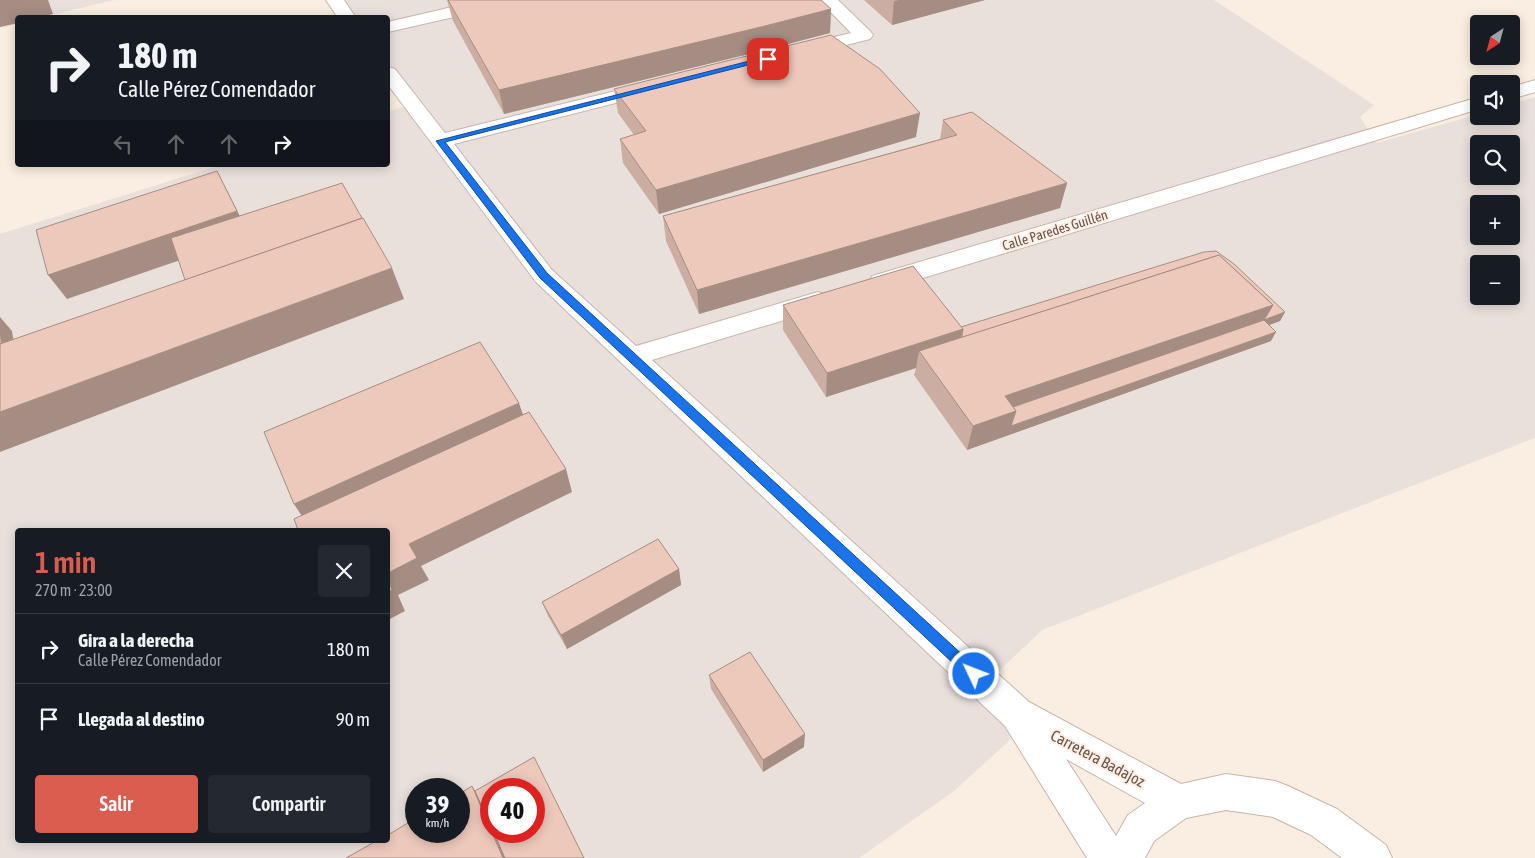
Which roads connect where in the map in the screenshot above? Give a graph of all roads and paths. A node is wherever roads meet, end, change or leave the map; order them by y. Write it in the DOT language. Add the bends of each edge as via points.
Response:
graph roads {
  1 [pos="335,0"];
  2 [pos="506,0"];
  3 [pos="828,0"];
  4 [pos="345,15"];
  5 [pos="390,28"];
  6 [pos="787,54"];
  7 [pos="390,76"];
  8 [pos="671,83"];
  9 [pos="1535,86"];
  10 [pos="1520,90"];
  11 [pos="1470,106"];
  12 [pos="440,141"];
  13 [pos="631,357"];
  14 [pos="1018,714"];
  15 [pos="1179,802"];
  16 [pos="1108,858"];
  17 [pos="1124,858"];
  18 [pos="1372,858"];
  1 -- 4 [label="street"];
  2 -- 5 [label="street"];
  3 -- 6 [label="street" via="864,35"];
  7 -- 12 [label="street, Carretera Badajoz"];
  8 -- 12 [label="street"];
  9 -- 10 [label="street"];
  11 -- 13 [label="street, Calle Paredes Guillén"];
  12 -- 13 [label="street, Carretera Badajoz" via="544,276"];
  13 -- 14 [label="street, Carretera Badajoz"];
  14 -- 15 [label="street, Carretera Badajoz"];
  14 -- 16 [label="street, Carretera Badajoz"];
  15 -- 17 [label="street" via="1141,828"];
  15 -- 18 [label="street" via="1226,792 1275,800 1324,822"];
}
